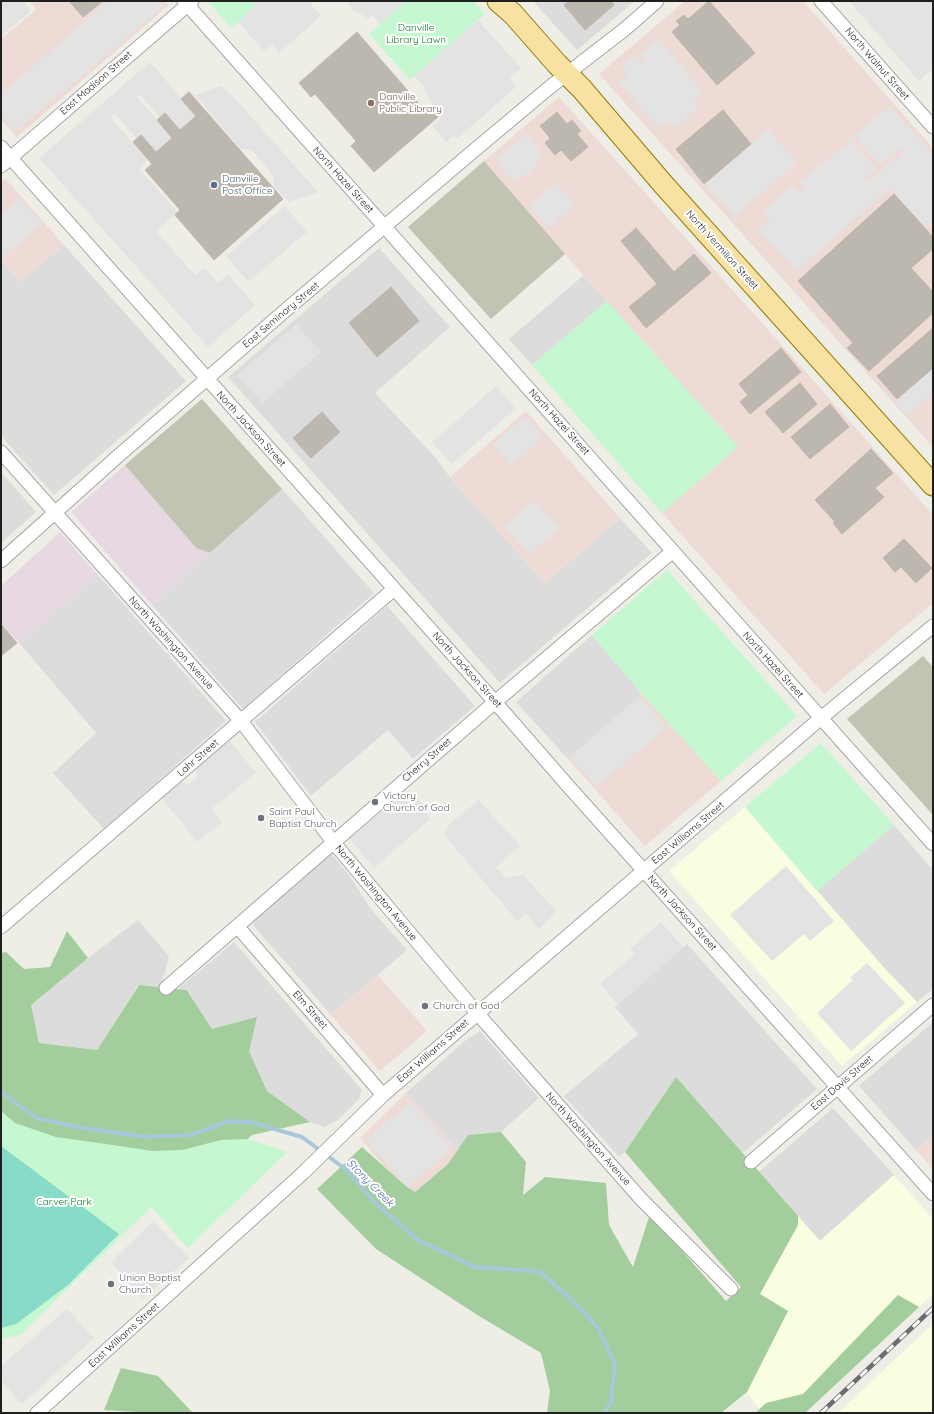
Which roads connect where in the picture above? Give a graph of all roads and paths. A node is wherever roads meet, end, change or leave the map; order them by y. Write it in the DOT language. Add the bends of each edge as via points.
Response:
graph roads {
  1 [pos="657,1"];
  2 [pos="821,1"];
  3 [pos="188,2"];
  4 [pos="505,6"];
  5 [pos="567,75"];
  6 [pos="933,127"];
  7 [pos="1,146"];
  8 [pos="6,162"];
  9 [pos="385,227"];
  10 [pos="206,378"];
  11 [pos="1,452"];
  12 [pos="933,485"];
  13 [pos="55,513"];
  14 [pos="673,551"];
  15 [pos="1,561"];
  16 [pos="394,589"];
  17 [pos="933,626"];
  18 [pos="495,702"];
  19 [pos="821,718"];
  20 [pos="241,721"];
  21 [pos="334,843"];
  22 [pos="933,844"];
  23 [pos="644,871"];
  24 [pos="237,926"];
  25 [pos="1,927"];
  26 [pos="166,988"];
  27 [pos="933,1005"];
  28 [pos="477,1013"];
  29 [pos="838,1087"];
  30 [pos="383,1095"];
  31 [pos="751,1162"];
  32 [pos="933,1194"];
  33 [pos="731,1289"];
  34 [pos="37,1413"];
  1 -- 5 [label="street, East Seminary Street"];
  2 -- 6 [label="street, North Walnut Street"];
  3 -- 8 [label="street, East Madison Street"];
  3 -- 9 [label="street, North Hazel Street"];
  4 -- 5 [label="main road, North Vermilion Street"];
  5 -- 9 [label="street, East Seminary Street"];
  5 -- 12 [label="main road, North Vermilion Street"];
  7 -- 8 [label="street, North Jackson Street"];
  8 -- 10 [label="street, North Jackson Street"];
  9 -- 10 [label="street, East Seminary Street"];
  9 -- 14 [label="street, North Hazel Street"];
  10 -- 13 [label="street, East Seminary Street"];
  10 -- 16 [label="street, North Jackson Street"];
  11 -- 13 [label="street, North Washington Avenue"];
  13 -- 15 [label="street, East Seminary Street"];
  13 -- 20 [label="street, North Washington Avenue"];
  14 -- 18 [label="street, Cherry Street"];
  14 -- 19 [label="street, North Hazel Street"];
  16 -- 18 [label="street, North Jackson Street"];
  16 -- 20 [label="street, Lahr Street"];
  17 -- 19 [label="street, East Williams Street"];
  18 -- 21 [label="street, Cherry Street"];
  18 -- 23 [label="street, North Jackson Street"];
  19 -- 22 [label="street, North Hazel Street"];
  19 -- 23 [label="street, East Williams Street"];
  20 -- 21 [label="street, North Washington Avenue"];
  20 -- 25 [label="street, Lahr Street"];
  21 -- 24 [label="street, Cherry Street"];
  21 -- 28 [label="street, North Washington Avenue"];
  23 -- 28 [label="street, East Williams Street"];
  23 -- 29 [label="street, North Jackson Street"];
  24 -- 26 [label="street, Cherry Street"];
  24 -- 30 [label="street, Elm Street"];
  27 -- 29 [label="street, East Davis Street"];
  28 -- 30 [label="street, East Williams Street"];
  28 -- 33 [label="street, North Washington Avenue" via="641,1199"];
  29 -- 31 [label="street, East Davis Street"];
  29 -- 32 [label="street, North Jackson Street"];
  30 -- 34 [label="street, East Williams Street" via="302,1173"];
}
